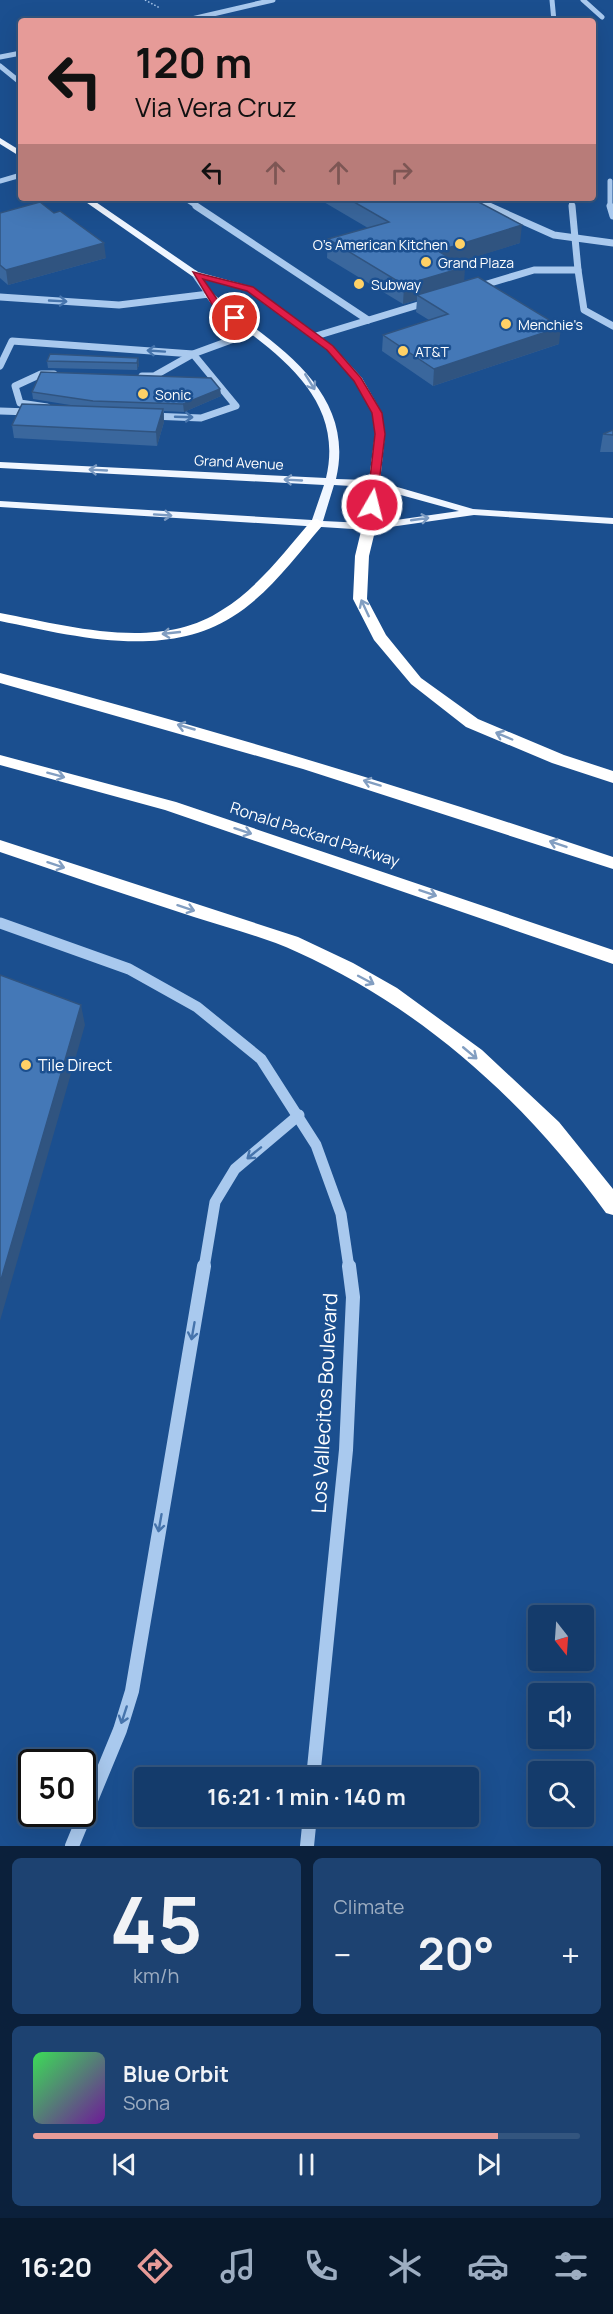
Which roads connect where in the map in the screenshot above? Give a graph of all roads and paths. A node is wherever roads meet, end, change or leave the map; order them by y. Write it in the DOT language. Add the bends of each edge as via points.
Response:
graph roads {
  1 [pos="273,0"];
  2 [pos="552,0"];
  3 [pos="583,0"];
  4 [pos="602,17"];
  5 [pos="201,18"];
  6 [pos="554,18"];
  7 [pos="18,54"];
  8 [pos="0,57"];
  9 [pos="0,66"];
  10 [pos="18,81"];
  11 [pos="0,141"];
  12 [pos="18,153"];
  13 [pos="18,176"];
  14 [pos="0,181"];
  15 [pos="610,181"];
  16 [pos="88,201"];
  17 [pos="189,201"];
  18 [pos="478,201"];
  19 [pos="571,201"];
  20 [pos="613,216"];
  21 [pos="577,240"];
  22 [pos="613,243"];
  23 [pos="578,270"];
  24 [pos="195,274"];
  25 [pos="468,290"];
  26 [pos="209,294"];
  27 [pos="0,297"];
  28 [pos="434,300"];
  29 [pos="368,320"];
  30 [pos="613,326"];
  31 [pos="253,332"];
  32 [pos="316,336"];
  33 [pos="193,354"];
  34 [pos="0,366"];
  35 [pos="64,374"];
  36 [pos="131,376"];
  37 [pos="0,411"];
  38 [pos="146,416"];
  39 [pos="0,465"];
  40 [pos="329,482"];
  41 [pos="375,484"];
  42 [pos="0,504"];
  43 [pos="474,512"];
  44 [pos="613,521"];
  45 [pos="317,523"];
  46 [pos="369,527"];
  47 [pos="0,617"];
  48 [pos="0,678"];
  49 [pos="0,760"];
  50 [pos="613,777"];
  51 [pos="0,846"];
  52 [pos="613,863"];
  53 [pos="0,923"];
  54 [pos="613,957"];
  55 [pos="299,1115"];
  56 [pos="613,1206"];
  57 [pos="315,1767"];
  58 [pos="309,1827"];
  59 [pos="72,1846"];
  60 [pos="307,1846"];
  1 -- 5 [label="street"];
  2 -- 6 [label="street"];
  3 -- 4 [label="street"];
  7 -- 8 [label="street"];
  9 -- 10 [label="street"];
  11 -- 12 [label="main road"];
  13 -- 14 [label="street"];
  15 -- 20 [label="street"];
  16 -- 24 [label="main road"];
  17 -- 29 [label="street"];
  18 -- 21 [label="street"];
  19 -- 21 [label="street"];
  21 -- 22 [label="street"];
  21 -- 23 [label="street"];
  23 -- 25 [label="street" via="534,270"];
  23 -- 30 [label="street" via="584,309"];
  24 -- 26 [label="street"];
  24 -- 32 [label="main road" via="250,289"];
  27 -- 26 [label="street, one-way" via="119,305"];
  26 -- 31 [label="main road"];
  28 -- 29 [label="street"];
  29 -- 32 [label="street"];
  31 -- 33 [label="street"];
  31 -- 40 [label="main road, one-way" via="304,374 330,415 335,453"];
  32 -- 41 [label="main road" via="358,380 377,413 380,434"];
  33 -- 34 [label="street, one-way" via="12,341"];
  33 -- 36 [label="street" via="154,376"];
  38 -- 33 [label="street, one-way" via="201,418 236,406"];
  35 -- 37 [label="street" via="41,374 15,386 20,403 55,410"];
  40 -- 39 [label="main road, Grand Avenue, one-way"];
  40 -- 41 [label="main road, Grand Avenue"];
  40 -- 45 [label="main road"];
  41 -- 43 [label="main road, Grand Avenue"];
  41 -- 46 [label="main road"];
  42 -- 45 [label="main road, Grand Avenue, one-way"];
  43 -- 44 [label="main road, Grand Avenue"];
  46 -- 43 [label="main road, Grand Avenue, one-way"];
  45 -- 46 [label="main road, Grand Avenue"];
  45 -- 47 [label="highway, one-way" via="285,560 226,615 186,631 135,637 80,632"];
  50 -- 46 [label="highway, one-way" via="472,723 416,681 379,637 360,599 362,556"];
  52 -- 48 [label="highway, one-way" via="437,803 183,726"];
  49 -- 54 [label="highway, Ronald Packard Parkway, one-way" via="170,806"];
  51 -- 56 [label="highway, one-way" via="303,947 395,995 425,1015 518,1094 593,1175"];
  53 -- 55 [label="street, Los Vallecitos Boulevard" via="129,969 197,1007 261,1059"];
  55 -- 57 [label="street, Los Vallecitos Boulevard" via="316,1145 341,1214 353,1297 346,1450"];
  55 -- 59 [label="street, one-way" via="235,1169 215,1202 132,1691"];
  58 -- 60 [label="street"];
}
